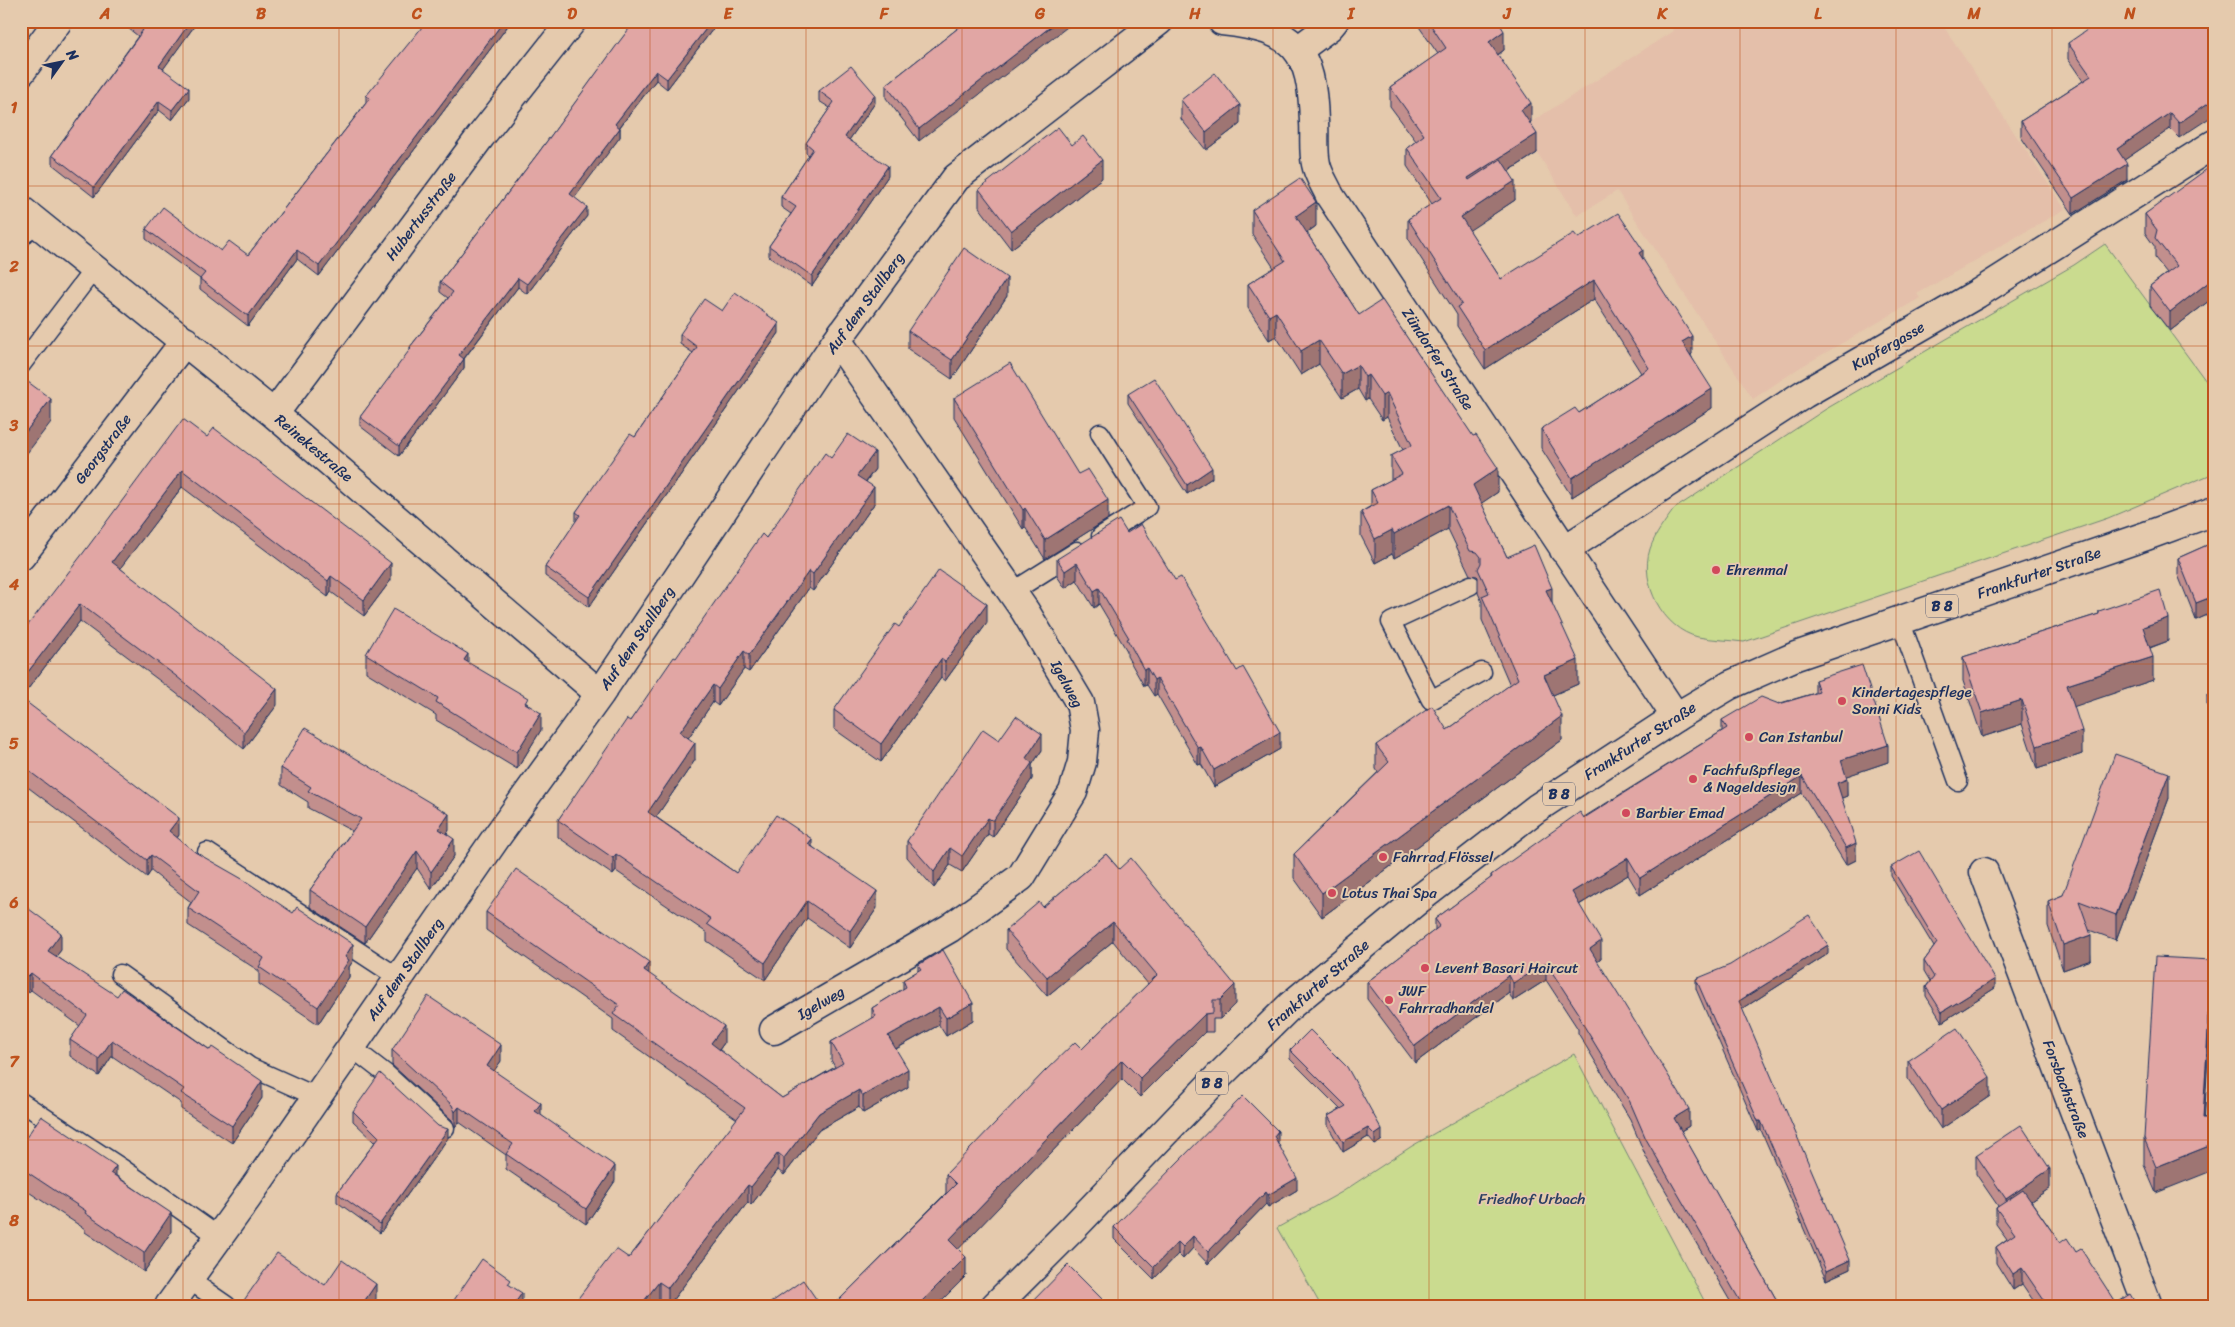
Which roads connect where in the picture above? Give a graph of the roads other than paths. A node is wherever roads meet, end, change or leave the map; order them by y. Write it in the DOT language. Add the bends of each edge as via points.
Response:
graph roads {
  1 [pos="58,21"];
  2 [pos="572,21"];
  3 [pos="1159,21"];
  4 [pos="1222,21"];
  5 [pos="1334,21"];
  6 [pos="1298,50"];
  7 [pos="21,72"];
  8 [pos="2214,144"];
  9 [pos="26,223"];
  10 [pos="94,269"];
  11 [pos="837,340"];
  12 [pos="185,341"];
  13 [pos="21,365"];
  14 [pos="274,414"];
  15 [pos="1100,433"];
  16 [pos="2214,511"];
  17 [pos="1564,550"];
  18 [pos="21,556"];
  19 [pos="1471,585"];
  20 [pos="1012,592"];
  21 [pos="1900,620"];
  22 [pos="1482,672"];
  23 [pos="600,694"];
  24 [pos="1676,717"];
  25 [pos="1958,781"];
  26 [pos="208,852"];
  27 [pos="1984,872"];
  28 [pos="120,974"];
  29 [pos="399,978"];
  30 [pos="774,1030"];
  31 [pos="351,1047"];
  32 [pos="317,1097"];
  33 [pos="21,1102"];
  34 [pos="446,1128"];
  35 [pos="218,1236"];
  36 [pos="188,1279"];
  37 [pos="169,1306"];
  38 [pos="227,1306"];
  39 [pos="995,1306"];
  40 [pos="2148,1306"];
  1 -- 7 [label="street"];
  2 -- 14 [label="street, Hubertusstraße" via="481,136"];
  3 -- 11 [label="street, Auf dem Stallberg" via="956,178"];
  4 -- 6 [label="street, Zündorfer Straße" via="1251,24 1275,32"];
  5 -- 6 [label="street"];
  6 -- 17 [label="street, Zündorfer Straße" via="1309,73 1313,98 1316,164 1330,196"];
  8 -- 17 [label="street, Kupfergasse" via="1988,287 1804,394"];
  9 -- 10 [label="street, Reinekestraße"];
  10 -- 12 [label="street, Reinekestraße"];
  10 -- 13 [label="lane"];
  11 -- 20 [label="street, Igelweg"];
  11 -- 23 [label="street, Auf dem Stallberg"];
  12 -- 14 [label="street, Reinekestraße"];
  12 -- 18 [label="street, Georgstraße"];
  14 -- 23 [label="street, Reinekestraße"];
  15 -- 20 [label="lane" via="1147,507"];
  16 -- 21 [label="street, Frankfurter Straße / B 8"];
  17 -- 24 [label="street, Zündorfer Straße"];
  19 -- 22 [label="lane" via="1392,622 1432,700"];
  20 -- 30 [label="street, Igelweg" via="1080,703 1086,730 1082,762 1073,792 1021,877 950,928"];
  21 -- 24 [label="street, Frankfurter Straße / B 8" via="1796,656 1730,685"];
  21 -- 25 [label="lane"];
  23 -- 29 [label="street, Auf dem Stallberg"];
  24 -- 39 [label="street, Frankfurter Straße / B 8" via="1536,808 1290,1005"];
  26 -- 29 [label="lane"];
  27 -- 40 [label="street, Forsbachstraße"];
  28 -- 32 [label="lane" via="250,1067"];
  29 -- 31 [label="street, Auf dem Stallberg"];
  31 -- 32 [label="street, Auf dem Stallberg"];
  31 -- 34 [label="lane"];
  32 -- 35 [label="street, Auf dem Stallberg"];
  33 -- 35 [label="lane"];
  35 -- 36 [label="street, Auf dem Stallberg"];
  36 -- 37 [label="street, Auf dem Stallberg"];
  36 -- 38 [label="lane"];
}
